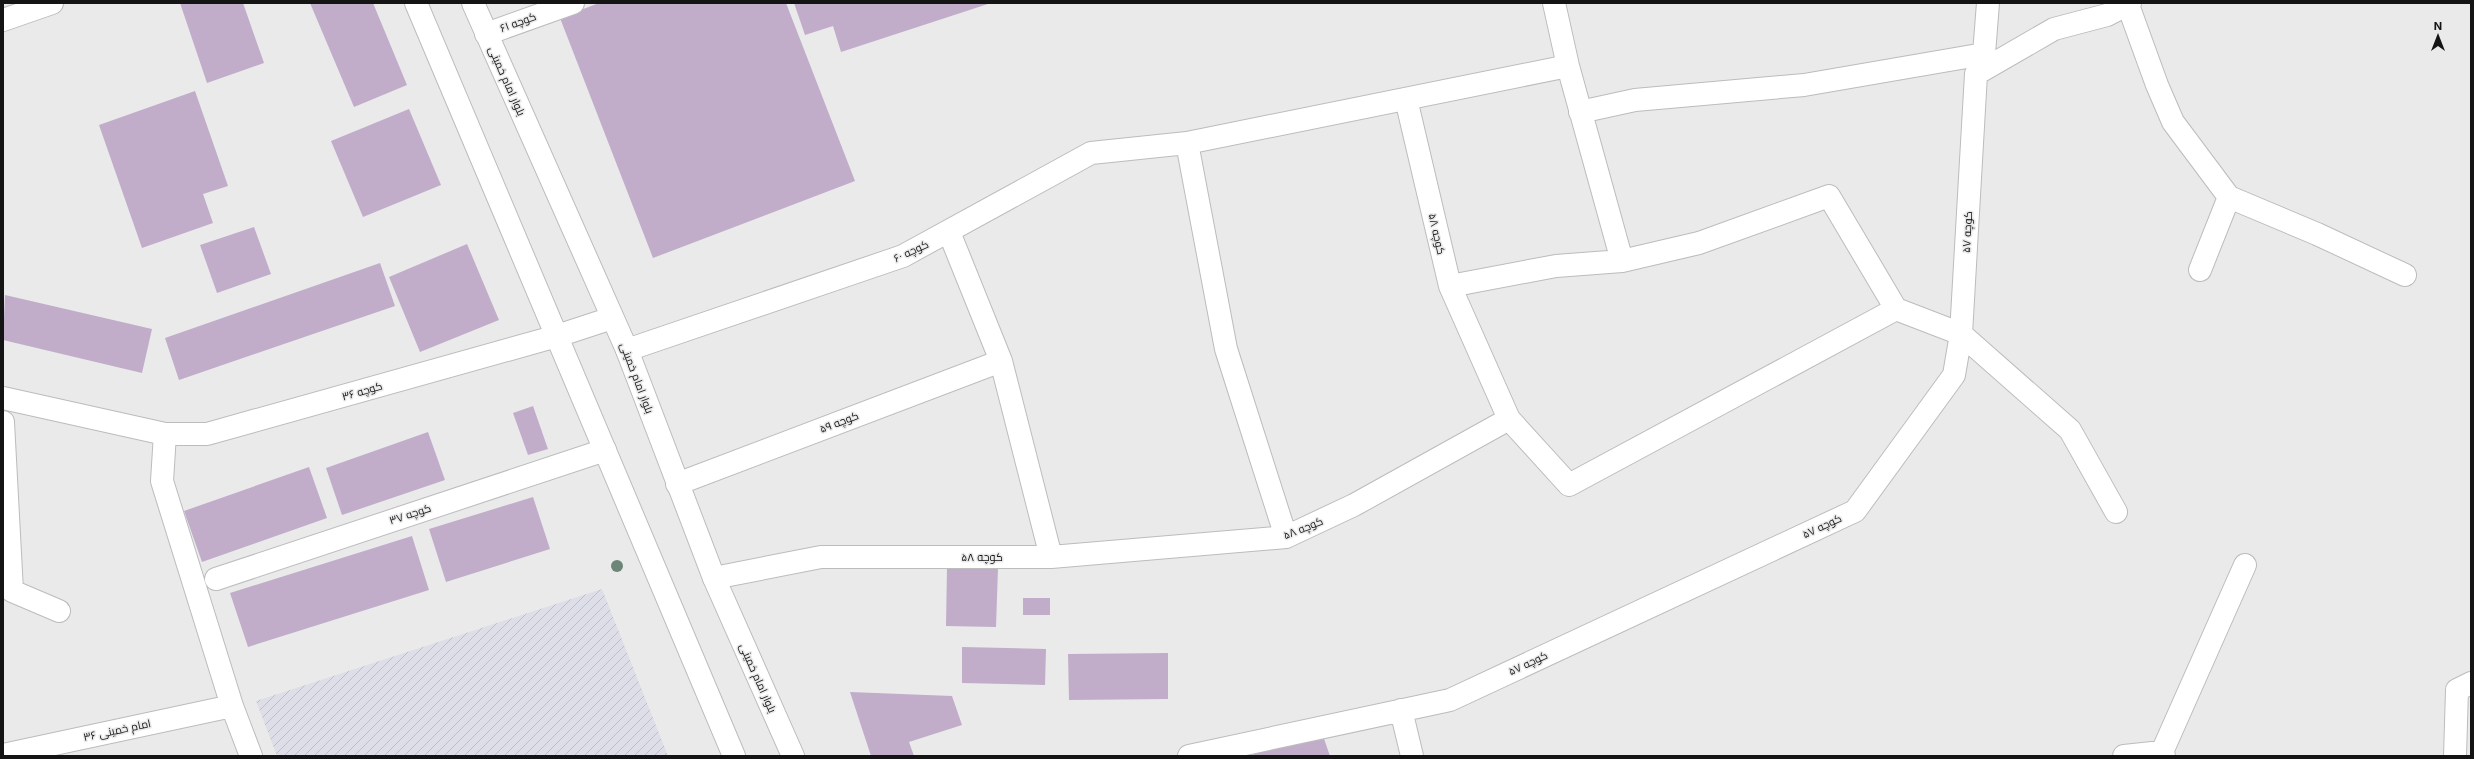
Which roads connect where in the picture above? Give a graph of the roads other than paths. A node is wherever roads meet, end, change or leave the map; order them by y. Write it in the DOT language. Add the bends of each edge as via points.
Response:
graph roads {
  1 [pos="52,3"];
  2 [pos="416,3"];
  3 [pos="474,3"];
  4 [pos="573,3"];
  5 [pos="1554,3"];
  6 [pos="1988,3"];
  7 [pos="2129,4"];
  8 [pos="3,20"];
  9 [pos="486,34"];
  10 [pos="1984,54"];
  11 [pos="1568,66"];
  12 [pos="1976,74"];
  13 [pos="1406,99"];
  14 [pos="1580,112"];
  15 [pos="1187,143"];
  16 [pos="2229,197"];
  17 [pos="949,232"];
  18 [pos="1622,260"];
  19 [pos="2200,270"];
  20 [pos="2405,275"];
  21 [pos="1450,286"];
  22 [pos="1896,309"];
  23 [pos="612,318"];
  24 [pos="1961,334"];
  25 [pos="557,336"];
  26 [pos="627,350"];
  27 [pos="1001,361"];
  28 [pos="3,398"];
  29 [pos="1509,419"];
  30 [pos="3,422"];
  31 [pos="165,434"];
  32 [pos="605,450"];
  33 [pos="677,484"];
  34 [pos="2116,512"];
  35 [pos="1286,537"];
  36 [pos="1051,558"];
  37 [pos="2245,565"];
  38 [pos="714,578"];
  39 [pos="216,579"];
  40 [pos="59,611"];
  41 [pos="2471,683"];
  42 [pos="232,706"];
  43 [pos="1401,710"];
  44 [pos="2163,754"];
  45 [pos="3,755"];
  46 [pos="251,756"];
  47 [pos="734,756"];
  48 [pos="793,756"];
  49 [pos="1189,756"];
  50 [pos="1412,756"];
  51 [pos="2124,756"];
  52 [pos="2455,756"];
  1 -- 8 [label="street"];
  2 -- 25 [label="street"];
  3 -- 9 [label="street, بلوار امام خمینی"];
  4 -- 9 [label="street, کوچه ۶۱"];
  5 -- 11 [label="street"];
  6 -- 10 [label="street, کوچه ۵۷"];
  7 -- 12 [label="street" via="2107,15 2054,29"];
  7 -- 16 [label="street" via="2157,85 2173,122"];
  9 -- 23 [label="street, بلوار امام خمینی"];
  10 -- 12 [label="street, کوچه ۵۷"];
  10 -- 14 [label="street" via="1804,85 1635,100"];
  11 -- 13 [label="street, کوچه ۶۰"];
  11 -- 14 [label="street"];
  12 -- 24 [label="street, کوچه ۵۷"];
  13 -- 15 [label="street, کوچه ۶۰"];
  13 -- 21 [label="street, کوچه ۵۸"];
  14 -- 18 [label="street"];
  15 -- 17 [label="street, کوچه ۶۰" via="1091,153"];
  15 -- 35 [label="street" via="1226,349"];
  16 -- 19 [label="street"];
  16 -- 20 [label="street"];
  17 -- 26 [label="street, کوچه ۶۰" via="903,256"];
  17 -- 27 [label="street"];
  18 -- 21 [label="street" via="1556,266"];
  18 -- 22 [label="street" via="1699,243 1828,196"];
  21 -- 29 [label="street, کوچه ۵۸"];
  22 -- 24 [label="street"];
  22 -- 29 [label="street" via="1569,485"];
  23 -- 25 [label="street, کوچه ۳۶"];
  23 -- 26 [label="street, بلوار امام خمینی"];
  24 -- 34 [label="street" via="2070,430"];
  24 -- 43 [label="street, کوچه ۵۷" via="1954,375 1855,511 1450,700"];
  25 -- 31 [label="street, کوچه ۳۶" via="207,434"];
  25 -- 32 [label="street"];
  26 -- 33 [label="street, بلوار امام خمینی"];
  27 -- 33 [label="street, کوچه ۵۹"];
  27 -- 36 [label="street"];
  28 -- 31 [label="street, کوچه ۳۶"];
  29 -- 35 [label="street, کوچه ۵۸" via="1354,505"];
  30 -- 40 [label="street" via="12,591"];
  31 -- 42 [label="street" via="162,481"];
  32 -- 39 [label="street, کوچه ۳۷"];
  32 -- 47 [label="street"];
  33 -- 38 [label="street, بلوار امام خمینی"];
  35 -- 36 [label="street, کوچه ۵۸"];
  36 -- 38 [label="street, کوچه ۵۸" via="821,558"];
  37 -- 44 [label="street"];
  38 -- 48 [label="street, بلوار امام خمینی"];
  41 -- 52 [label="street" via="2457,690"];
  42 -- 45 [label="street, ۳۶ امام خمینی"];
  42 -- 46 [label="street"];
  43 -- 49 [label="street, کوچه ۵۷"];
  43 -- 50 [label="street"];
  44 -- 51 [label="street"];
}
